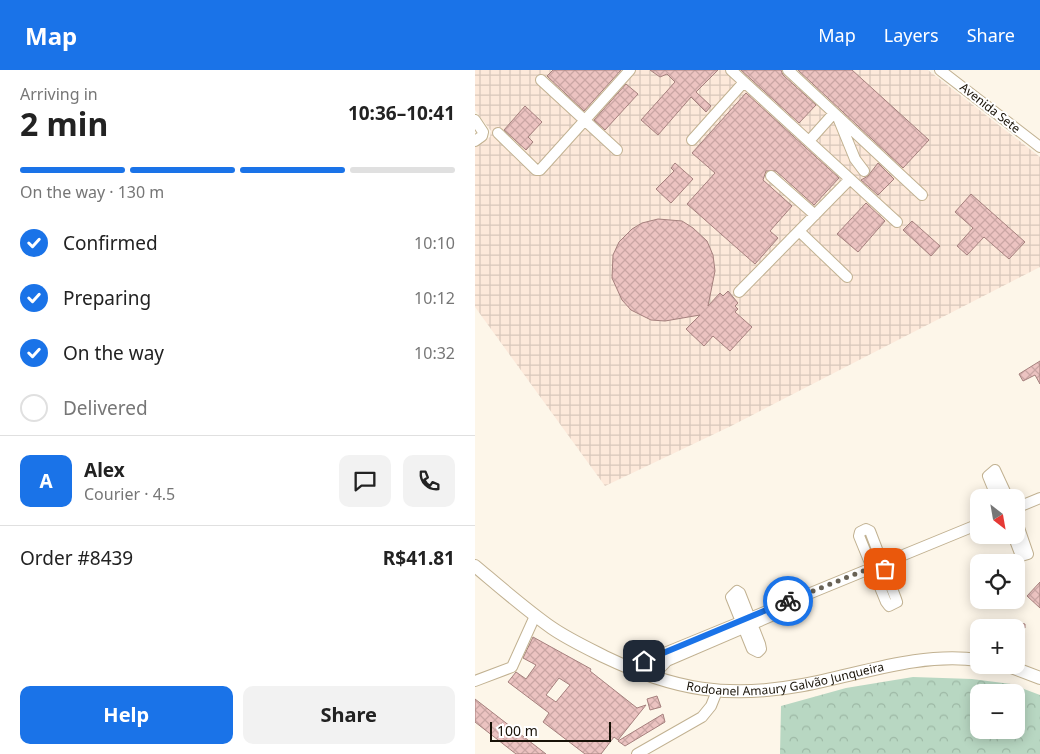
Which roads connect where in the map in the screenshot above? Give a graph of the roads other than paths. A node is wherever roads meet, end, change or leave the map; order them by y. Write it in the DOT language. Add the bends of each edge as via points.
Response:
graph roads {
  1 [pos="630,70"];
  2 [pos="731,70"];
  3 [pos="787,70"];
  4 [pos="941,70"];
  5 [pos="541,80"];
  6 [pos="744,82"];
  7 [pos="836,114"];
  8 [pos="475,120"];
  9 [pos="585,120"];
  10 [pos="498,132"];
  11 [pos="692,140"];
  12 [pos="475,141"];
  13 [pos="809,142"];
  14 [pos="1040,147"];
  15 [pos="617,150"];
  16 [pos="864,171"];
  17 [pos="771,176"];
  18 [pos="850,179"];
  19 [pos="923,195"];
  20 [pos="815,215"];
  21 [pos="897,222"];
  22 [pos="799,231"];
  23 [pos="847,277"];
  24 [pos="739,292"];
  25 [pos="993,489"];
  26 [pos="1003,489"];
  27 [pos="1040,498"];
  28 [pos="1025,504"];
  29 [pos="1040,505"];
  30 [pos="1025,512"];
  31 [pos="970,528"];
  32 [pos="970,533"];
  33 [pos="1025,542"];
  34 [pos="1018,544"];
  35 [pos="475,566"];
  36 [pos="884,566"];
  37 [pos="873,570"];
  38 [pos="535,616"];
  39 [pos="747,622"];
  40 [pos="970,659"];
  41 [pos="628,668"];
  42 [pos="1025,672"];
  43 [pos="652,677"];
  44 [pos="1040,678"];
  45 [pos="475,681"];
  46 [pos="717,691"];
  47 [pos="637,754"];
  1 -- 9 [label="street"];
  2 -- 6 [label="street"];
  3 -- 7 [label="street"];
  4 -- 14 [label="street, Avenida Sete"];
  5 -- 9 [label="street"];
  6 -- 11 [label="street"];
  6 -- 13 [label="street"];
  7 -- 13 [label="street"];
  7 -- 16 [label="street" via="855,159"];
  7 -- 19 [label="street"];
  8 -- 12 [label="street" via="483,132"];
  9 -- 10 [label="street" via="538,170"];
  9 -- 15 [label="street"];
  13 -- 18 [label="street"];
  17 -- 20 [label="street"];
  18 -- 20 [label="street"];
  18 -- 21 [label="street"];
  20 -- 22 [label="street"];
  22 -- 23 [label="street"];
  22 -- 24 [label="street"];
  25 -- 26 [label="street" via="988,476 995,470"];
  27 -- 28 [label="street"];
  29 -- 30 [label="street"];
  31 -- 36 [label="street"];
  32 -- 36 [label="street"];
  33 -- 34 [label="street" via="1029,553 1023,552"];
  35 -- 38 [label="main road, Rodoanel Amaury Galvão Junqueira"];
  36 -- 37 [label="street"];
  36 -- 37 [label="street" via="867,531 859,536"];
  36 -- 37 [label="street" via="896,604 887,605"];
  37 -- 39 [label="street"];
  38 -- 41 [label="main road, Rodoanel Amaury Galvão Junqueira" via="581,645"];
  38 -- 45 [label="street" via="512,667"];
  39 -- 41 [label="street"];
  39 -- 43 [label="street" via="667,662"];
  40 -- 46 [label="main road, Rodoanel Amaury Galvão Junqueira" via="937,657 804,685 747,692"];
  41 -- 43 [label="main road, Rodoanel Amaury Galvão Junqueira"];
  42 -- 44 [label="main road"];
  43 -- 46 [label="main road, Rodoanel Amaury Galvão Junqueira" via="667,683"];
  46 -- 47 [label="street" via="702,717"];
}
